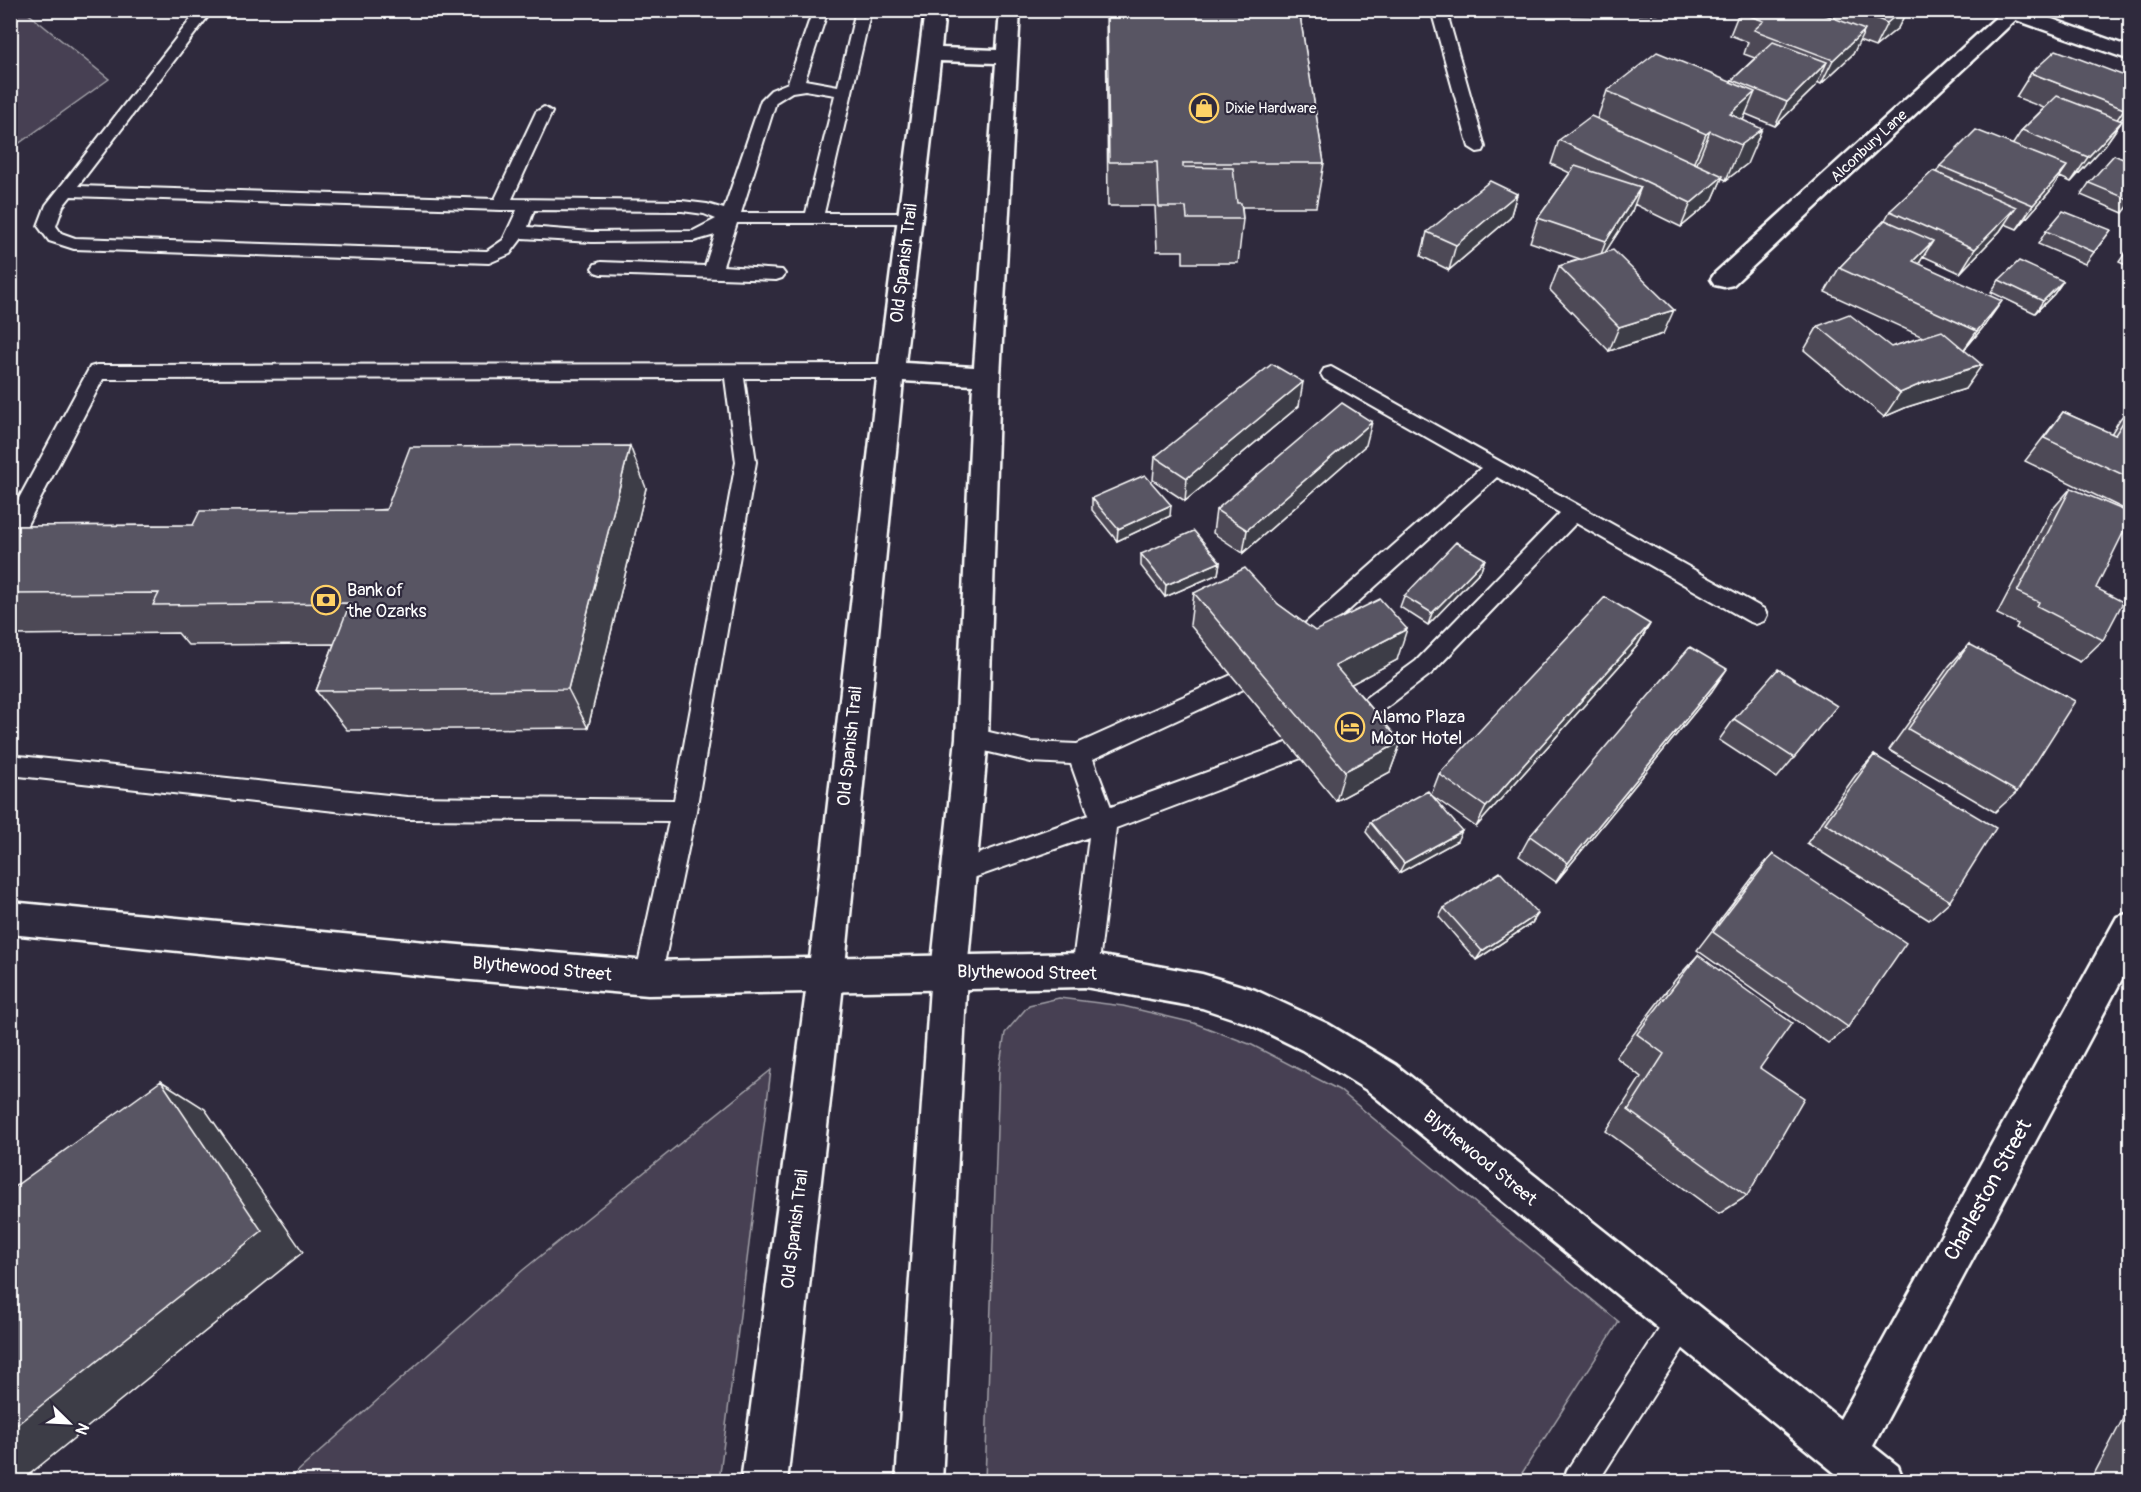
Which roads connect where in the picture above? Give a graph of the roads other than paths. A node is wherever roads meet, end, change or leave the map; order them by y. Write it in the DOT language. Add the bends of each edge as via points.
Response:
graph roads {
  1 [pos="206,10"];
  2 [pos="821,10"];
  3 [pos="864,10"];
  4 [pos="935,10"];
  5 [pos="1010,10"];
  6 [pos="1438,10"];
  7 [pos="2009,12"];
  8 [pos="930,54"];
  9 [pos="2130,54"];
  10 [pos="1007,57"];
  11 [pos="795,86"];
  12 [pos="844,93"];
  13 [pos="544,112"];
  14 [pos="1477,147"];
  15 [pos="67,191"];
  16 [pos="501,205"];
  17 [pos="527,205"];
  18 [pos="814,217"];
  19 [pos="730,218"];
  20 [pos="910,218"];
  21 [pos="518,232"];
  22 [pos="601,268"];
  23 [pos="712,272"];
  24 [pos="776,274"];
  25 [pos="1725,279"];
  26 [pos="891,371"];
  27 [pos="734,373"];
  28 [pos="1331,374"];
  29 [pos="987,377"];
  30 [pos="1494,468"];
  31 [pos="1573,513"];
  32 [pos="10,536"];
  33 [pos="1756,615"];
  34 [pos="1290,650"];
  35 [pos="1238,681"];
  36 [pos="1349,723"];
  37 [pos="972,738"];
  38 [pos="1295,750"];
  39 [pos="1079,754"];
  40 [pos="10,765"];
  41 [pos="684,811"];
  42 [pos="1104,821"];
  43 [pos="959,872"];
  44 [pos="10,918"];
  45 [pos="2130,929"];
  46 [pos="1084,970"];
  47 [pos="949,972"];
  48 [pos="826,976"];
  49 [pos="648,978"];
  50 [pos="1682,1322"];
  51 [pos="1846,1452"];
  52 [pos="764,1482"];
  53 [pos="919,1482"];
  54 [pos="1579,1482"];
  55 [pos="1882,1482"];
  1 -- 15 [label="lane"];
  2 -- 11 [label="lane"];
  3 -- 12 [label="lane"];
  4 -- 8 [label="main road, Old Spanish Trail"];
  5 -- 10 [label="main road"];
  6 -- 14 [label="lane"];
  7 -- 9 [label="main road"];
  7 -- 25 [label="main road, Alconbury Lane"];
  8 -- 10 [label="main road"];
  8 -- 20 [label="main road, Old Spanish Trail"];
  10 -- 29 [label="main road"];
  11 -- 12 [label="lane" via="814,84"];
  11 -- 19 [label="lane" via="784,88 769,100"];
  12 -- 18 [label="lane"];
  13 -- 16 [label="lane"];
  15 -- 16 [label="lane"];
  15 -- 21 [label="lane" via="47,226 55,237 74,243 489,257 501,252"];
  16 -- 17 [label="lane"];
  17 -- 19 [label="lane" via="682,206 707,209"];
  17 -- 21 [label="lane"];
  18 -- 19 [label="lane"];
  18 -- 20 [label="lane"];
  19 -- 21 [label="lane" via="694,236 592,237"];
  19 -- 23 [label="lane"];
  20 -- 26 [label="main road, Old Spanish Trail"];
  22 -- 23 [label="lane"];
  23 -- 24 [label="lane"];
  26 -- 27 [label="lane"];
  26 -- 29 [label="main road"];
  26 -- 48 [label="main road, Old Spanish Trail"];
  27 -- 32 [label="lane" via="97,372"];
  27 -- 41 [label="lane" via="746,462"];
  28 -- 30 [label="lane"];
  29 -- 37 [label="main road"];
  30 -- 31 [label="lane"];
  30 -- 34 [label="lane"];
  31 -- 33 [label="lane"];
  31 -- 36 [label="lane" via="1424,667"];
  35 -- 39 [label="lane"];
  37 -- 39 [label="lane" via="1031,752"];
  37 -- 43 [label="main road"];
  38 -- 42 [label="lane"];
  39 -- 42 [label="lane"];
  40 -- 41 [label="lane" via="407,808"];
  41 -- 49 [label="lane"];
  42 -- 43 [label="lane"];
  42 -- 46 [label="lane"];
  43 -- 47 [label="main road"];
  44 -- 49 [label="main road, Blythewood Street"];
  45 -- 51 [label="main road, Charleston Street"];
  46 -- 47 [label="main road, Blythewood Street"];
  46 -- 50 [label="main road, Blythewood Street" via="1202,991 1255,1008 1315,1037 1382,1078"];
  47 -- 48 [label="main road, Blythewood Street"];
  47 -- 53 [label="main road"];
  48 -- 49 [label="main road, Blythewood Street"];
  48 -- 52 [label="main road, Old Spanish Trail"];
  50 -- 51 [label="main road, Blythewood Street"];
  50 -- 54 [label="lane"];
  51 -- 55 [label="main road, Blythewood Street"];
}
